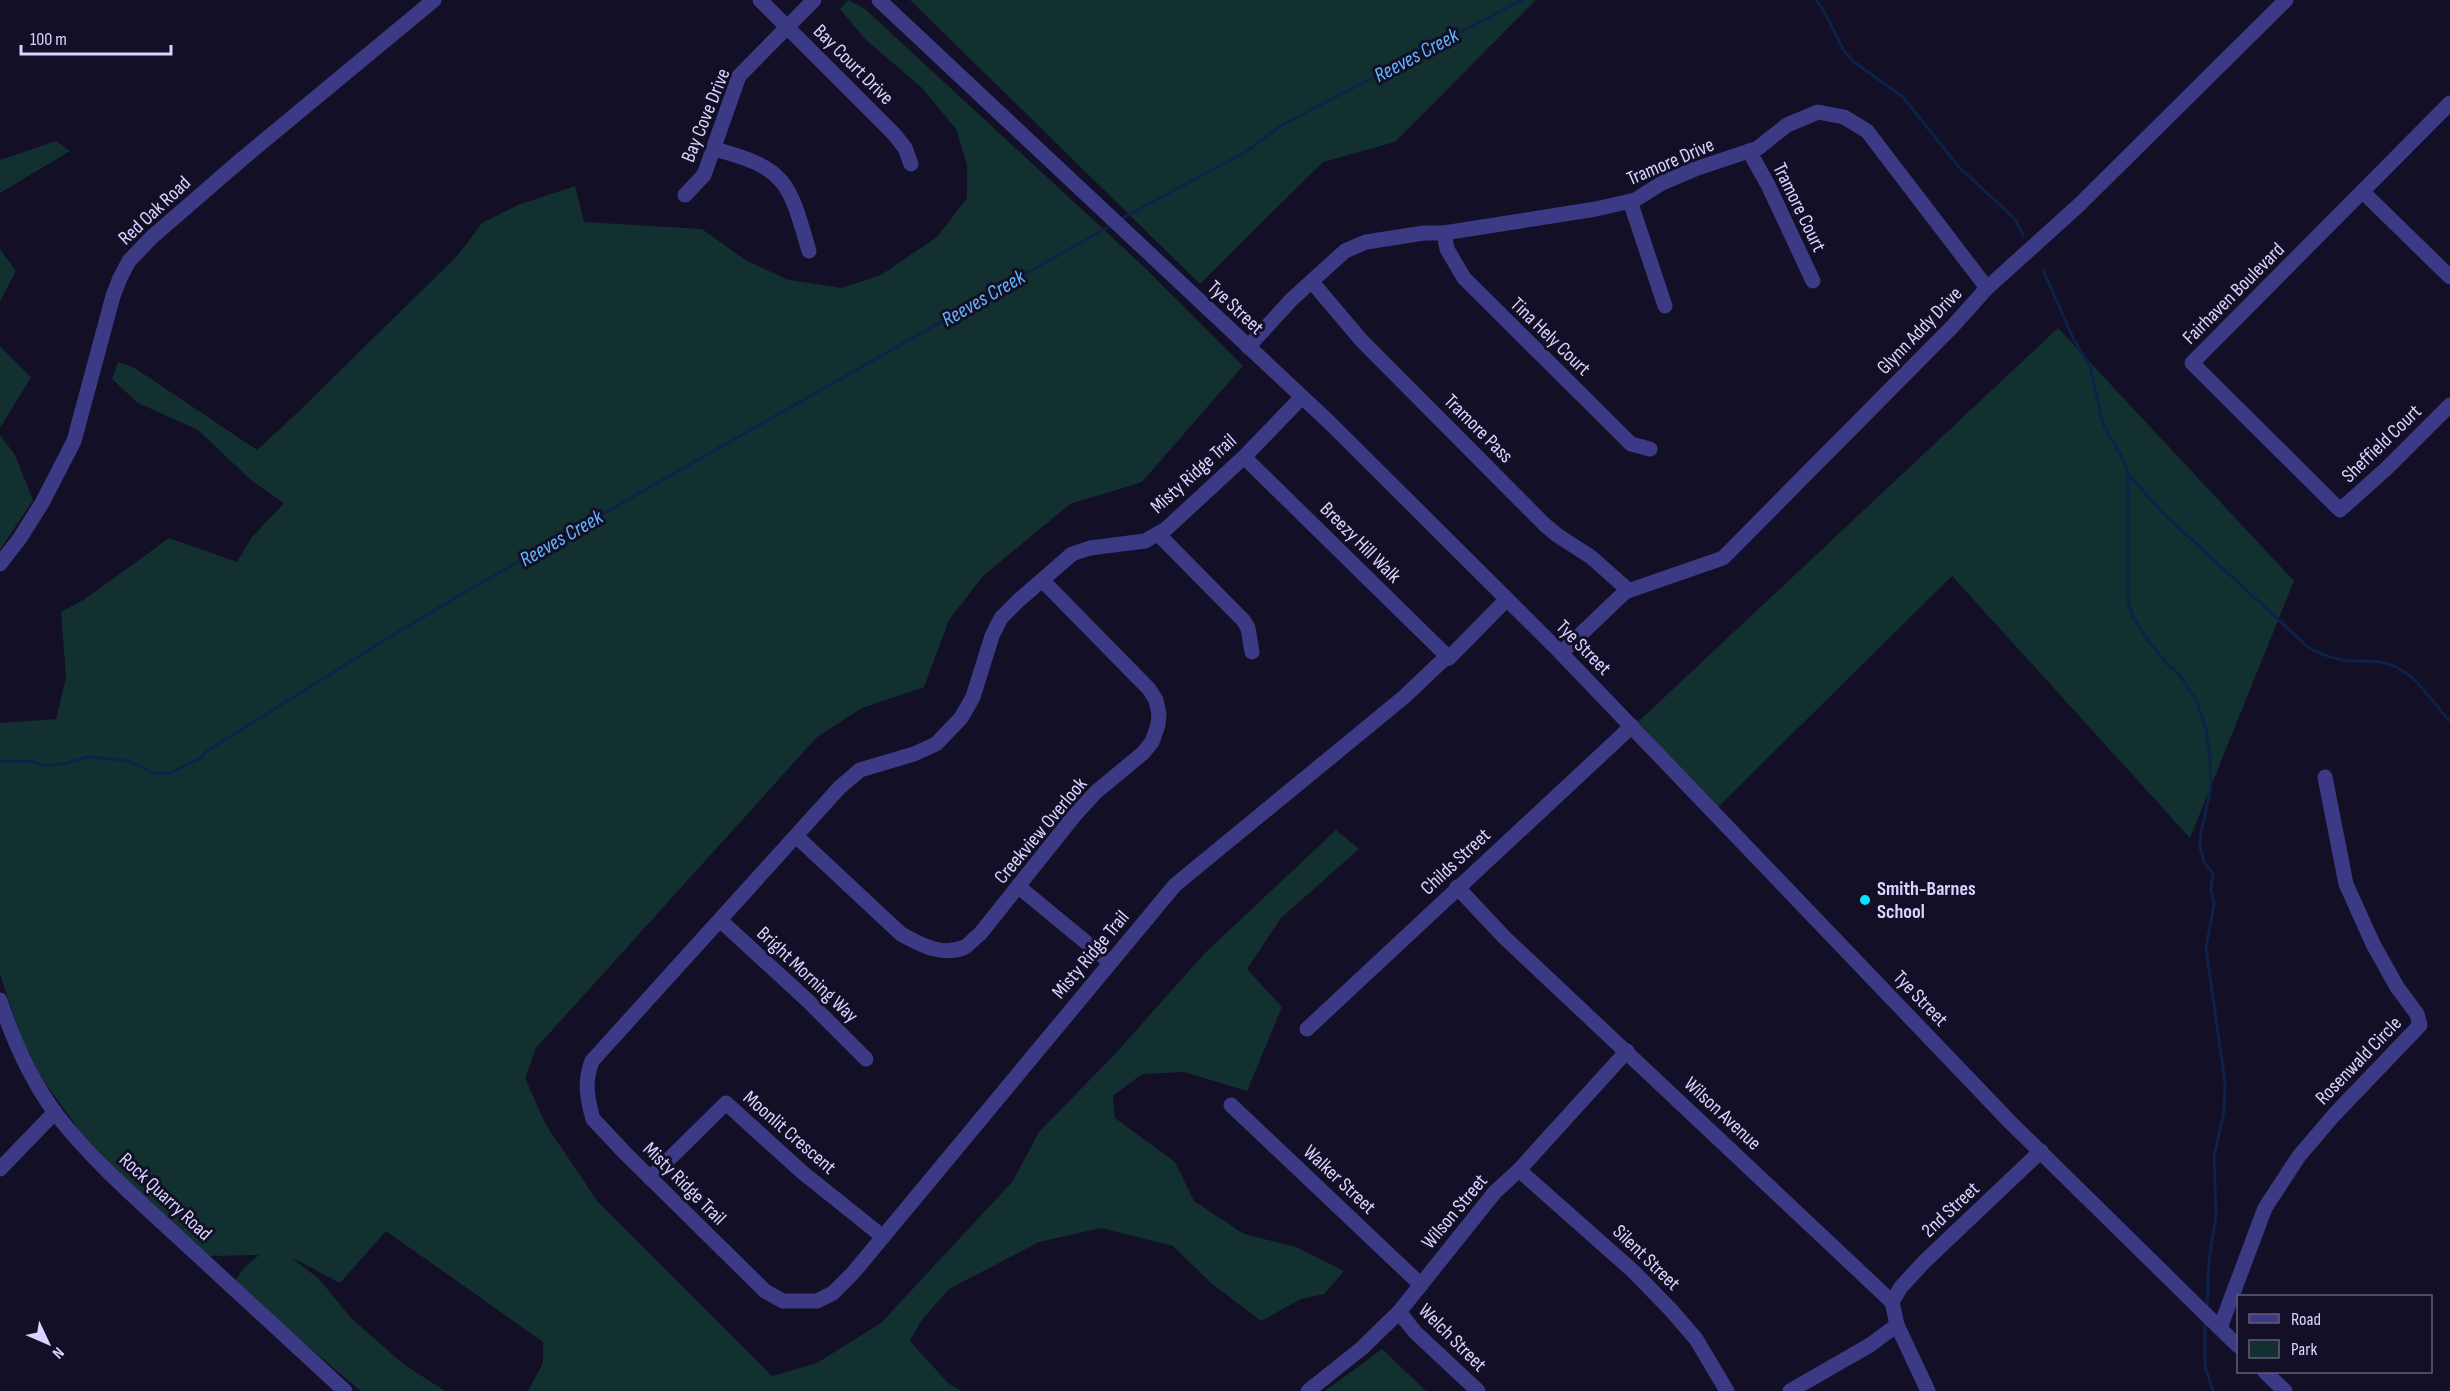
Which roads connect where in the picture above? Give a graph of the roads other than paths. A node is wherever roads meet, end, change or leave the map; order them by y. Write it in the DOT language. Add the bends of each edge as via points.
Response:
graph roads {
  1 [pos="434,0"];
  2 [pos="760,0"];
  3 [pos="814,0"];
  4 [pos="879,0"];
  5 [pos="2286,0"];
  6 [pos="787,27"];
  7 [pos="2450,103"];
  8 [pos="714,149"];
  9 [pos="1749,151"];
  10 [pos="910,164"];
  11 [pos="2363,192"];
  12 [pos="685,195"];
  13 [pos="1630,201"];
  14 [pos="1444,233"];
  15 [pos="809,251"];
  16 [pos="2450,277"];
  17 [pos="1813,280"];
  18 [pos="1312,282"];
  19 [pos="1987,288"];
  20 [pos="1665,306"];
  21 [pos="1248,347"];
  22 [pos="1302,397"];
  23 [pos="2450,405"];
  24 [pos="1650,449"];
  25 [pos="1244,457"];
  26 [pos="2340,510"];
  27 [pos="1158,534"];
  28 [pos="0,564"];
  29 [pos="1042,580"];
  30 [pos="1625,592"];
  31 [pos="1507,599"];
  32 [pos="1252,652"];
  33 [pos="1561,653"];
  34 [pos="1449,658"];
  35 [pos="1632,726"];
  36 [pos="2325,777"];
  37 [pos="796,836"];
  38 [pos="1019,887"];
  39 [pos="1457,887"];
  40 [pos="720,920"];
  41 [pos="1110,962"];
  42 [pos="0,1000"];
  43 [pos="1307,1029"];
  44 [pos="1627,1051"];
  45 [pos="866,1059"];
  46 [pos="1231,1105"];
  47 [pos="55,1112"];
  48 [pos="2041,1151"];
  49 [pos="0,1169"];
  50 [pos="1519,1170"];
  51 [pos="650,1178"];
  52 [pos="882,1236"];
  53 [pos="1421,1285"];
  54 [pos="1892,1302"];
  55 [pos="1399,1312"];
  56 [pos="1897,1325"];
  57 [pos="2220,1328"];
  58 [pos="2237,1345"];
  59 [pos="2267,1373"];
  60 [pos="345,1391"];
  61 [pos="1308,1391"];
  62 [pos="1478,1391"];
  63 [pos="1727,1391"];
  64 [pos="1790,1391"];
  65 [pos="1928,1391"];
  66 [pos="2285,1391"];
  1 -- 28 [label="street, Red Oak Road" via="234,166 129,261 113,296 74,441 42,503"];
  2 -- 6 [label="street, Bay Court Drive"];
  3 -- 6 [label="street, Bay Cove Drive"];
  4 -- 21 [label="street, Tye Street"];
  5 -- 19 [label="street, Glynn Addy Drive" via="2079,205"];
  6 -- 8 [label="street, Bay Cove Drive" via="739,76"];
  6 -- 10 [label="street, Bay Court Drive" via="894,134 905,147"];
  7 -- 11 [label="street, Fairhaven Boulevard"];
  8 -- 12 [label="street, Bay Cove Drive" via="704,175"];
  8 -- 15 [label="street" via="757,162 776,175 793,199"];
  9 -- 13 [label="street, Tramore Drive" via="1695,169"];
  9 -- 17 [label="street, Tramore Court"];
  9 -- 19 [label="street, Tramore Drive" via="1787,125 1818,112 1844,117 1867,131"];
  11 -- 16 [label="street"];
  11 -- 26 [label="street, Fairhaven Boulevard" via="2192,363"];
  13 -- 14 [label="street, Tramore Drive"];
  13 -- 20 [label="street"];
  14 -- 18 [label="street, Tramore Drive" via="1366,242 1345,251"];
  14 -- 24 [label="street, Tina Hely Court" via="1447,249 1464,278 1494,310 1631,444"];
  18 -- 21 [label="street, Tramore Drive"];
  18 -- 30 [label="street, Tramore Pass" via="1362,340 1545,525 1591,557 1626,588"];
  19 -- 30 [label="street, Glynn Addy Drive" via="1723,558"];
  21 -- 22 [label="street, Tye Street"];
  22 -- 25 [label="street, Misty Ridge Trail"];
  22 -- 31 [label="street, Tye Street"];
  23 -- 26 [label="street, Sheffield Court"];
  25 -- 27 [label="street, Misty Ridge Trail"];
  25 -- 34 [label="street, Breezy Hill Walk"];
  27 -- 29 [label="street, Misty Ridge Trail" via="1145,541 1072,554"];
  27 -- 32 [label="street" via="1243,620"];
  29 -- 37 [label="street, Misty Ridge Trail" via="1001,618 983,658 973,697 961,718 936,744 860,770 840,786"];
  29 -- 38 [label="street, Creekview Overlook" via="1149,689 1159,714 1152,742 1096,792"];
  30 -- 33 [label="street, Glynn Addy Drive"];
  31 -- 33 [label="street, Tye Street"];
  31 -- 34 [label="street, Misty Ridge Trail"];
  33 -- 35 [label="street, Tye Street"];
  34 -- 41 [label="street, Misty Ridge Trail" via="1175,885"];
  35 -- 39 [label="street, Childs Street"];
  35 -- 48 [label="street, Tye Street"];
  36 -- 57 [label="street, Rosenwald Circle" via="2346,884 2373,944 2420,1025 2334,1115 2265,1208"];
  37 -- 38 [label="street, Creekview Overlook" via="902,934 938,950 966,946"];
  37 -- 40 [label="street, Misty Ridge Trail"];
  38 -- 41 [label="street"];
  39 -- 43 [label="street, Childs Street"];
  39 -- 44 [label="street, Wilson Avenue" via="1505,938"];
  40 -- 45 [label="street, Bright Morning Way"];
  40 -- 51 [label="street, Misty Ridge Trail" via="601,1048 587,1074 586,1095 593,1119"];
  41 -- 52 [label="street, Misty Ridge Trail"];
  42 -- 47 [label="street, Rock Quarry Road" via="26,1066"];
  44 -- 50 [label="street, Wilson Street"];
  44 -- 54 [label="street, Wilson Avenue"];
  46 -- 53 [label="street, Walker Street"];
  47 -- 49 [label="street"];
  47 -- 60 [label="street, Rock Quarry Road" via="115,1179"];
  48 -- 54 [label="street, 2nd Street" via="1924,1262"];
  48 -- 57 [label="street, Tye Street"];
  50 -- 53 [label="street, Wilson Street" via="1472,1218"];
  50 -- 63 [label="street, Silent Street" via="1633,1270 1671,1310 1695,1339"];
  51 -- 52 [label="street, Misty Ridge Trail" via="765,1291 783,1301 817,1301 833,1293"];
  51 -- 52 [label="street, Moonlit Crescent" via="726,1103 802,1172"];
  53 -- 55 [label="street, Wilson Street"];
  54 -- 56 [label="street"];
  55 -- 61 [label="street, Wilson Street"];
  55 -- 62 [label="street, Welch Street"];
  56 -- 64 [label="street"];
  56 -- 65 [label="street"];
  57 -- 58 [label="street, Tye Street"];
  59 -- 66 [label="street"];
}
